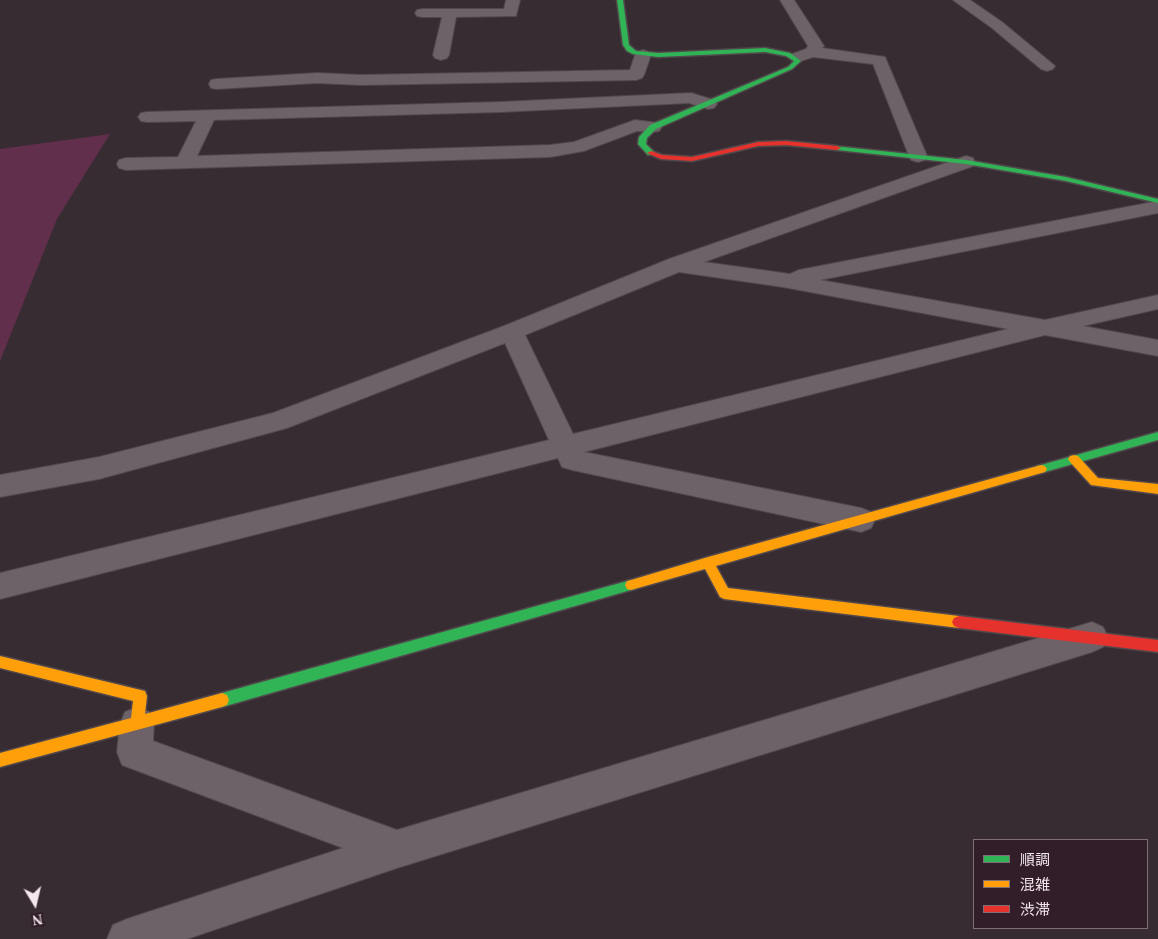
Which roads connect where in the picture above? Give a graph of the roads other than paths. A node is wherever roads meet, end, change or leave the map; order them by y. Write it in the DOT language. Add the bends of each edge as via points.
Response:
graph roads {
  1 [pos="513,0"];
  2 [pos="620,0"];
  3 [pos="787,0"];
  4 [pos="960,0"];
  5 [pos="422,13"];
  6 [pos="450,13"];
  7 [pos="812,52"];
  8 [pos="441,55"];
  9 [pos="643,55"];
  10 [pos="796,57"];
  11 [pos="1048,66"];
  12 [pos="217,84"];
  13 [pos="708,104"];
  14 [pos="206,116"];
  15 [pos="147,117"];
  16 [pos="653,127"];
  17 [pos="918,156"];
  18 [pos="966,162"];
  19 [pos="184,163"];
  20 [pos="126,164"];
  21 [pos="1158,200"];
  22 [pos="1158,207"];
  23 [pos="677,264"];
  24 [pos="782,280"];
  25 [pos="1158,302"];
  26 [pos="1047,327"];
  27 [pos="512,332"];
  28 [pos="1158,348"];
  29 [pos="1158,436"];
  30 [pos="566,446"];
  31 [pos="1074,459"];
  32 [pos="0,486"];
  33 [pos="1158,489"];
  34 [pos="861,520"];
  35 [pos="708,562"];
  36 [pos="0,586"];
  37 [pos="1092,637"];
  38 [pos="1158,646"];
  39 [pos="0,662"];
  40 [pos="137,724"];
  41 [pos="0,760"];
  42 [pos="397,849"];
  43 [pos="127,939"];
  1 -- 6 [label="street" via="511,13"];
  2 -- 9 [label="street" via="626,45 629,50"];
  3 -- 7 [label="street" via="816,46"];
  4 -- 11 [label="street"];
  5 -- 6 [label="street"];
  6 -- 8 [label="street"];
  7 -- 10 [label="street"];
  7 -- 17 [label="street" via="879,60"];
  9 -- 10 [label="street" via="765,50 781,51"];
  9 -- 12 [label="street" via="636,75 317,78"];
  10 -- 13 [label="street" via="798,61 790,68"];
  13 -- 14 [label="street" via="691,98"];
  13 -- 16 [label="street"];
  14 -- 15 [label="street"];
  14 -- 19 [label="street"];
  16 -- 17 [label="street" via="642,137 642,144 648,151 676,159 706,157 758,144 786,143"];
  16 -- 19 [label="street" via="635,125 578,148 550,151"];
  17 -- 18 [label="street"];
  18 -- 21 [label="street"];
  18 -- 23 [label="street"];
  19 -- 20 [label="street"];
  22 -- 24 [label="street"];
  23 -- 24 [label="street"];
  23 -- 27 [label="street"];
  24 -- 26 [label="street"];
  25 -- 26 [label="street"];
  26 -- 28 [label="street"];
  26 -- 30 [label="street"];
  27 -- 30 [label="street"];
  27 -- 32 [label="street" via="278,421 99,468"];
  29 -- 31 [label="street"];
  30 -- 34 [label="street" via="572,460"];
  30 -- 36 [label="street"];
  31 -- 33 [label="street" via="1095,482"];
  31 -- 34 [label="street"];
  34 -- 35 [label="street"];
  35 -- 37 [label="street" via="724,593"];
  35 -- 40 [label="street"];
  37 -- 38 [label="street"];
  37 -- 42 [label="street"];
  39 -- 40 [label="street" via="140,696"];
  40 -- 41 [label="street"];
  40 -- 42 [label="street" via="135,752"];
  42 -- 43 [label="street"];
}
